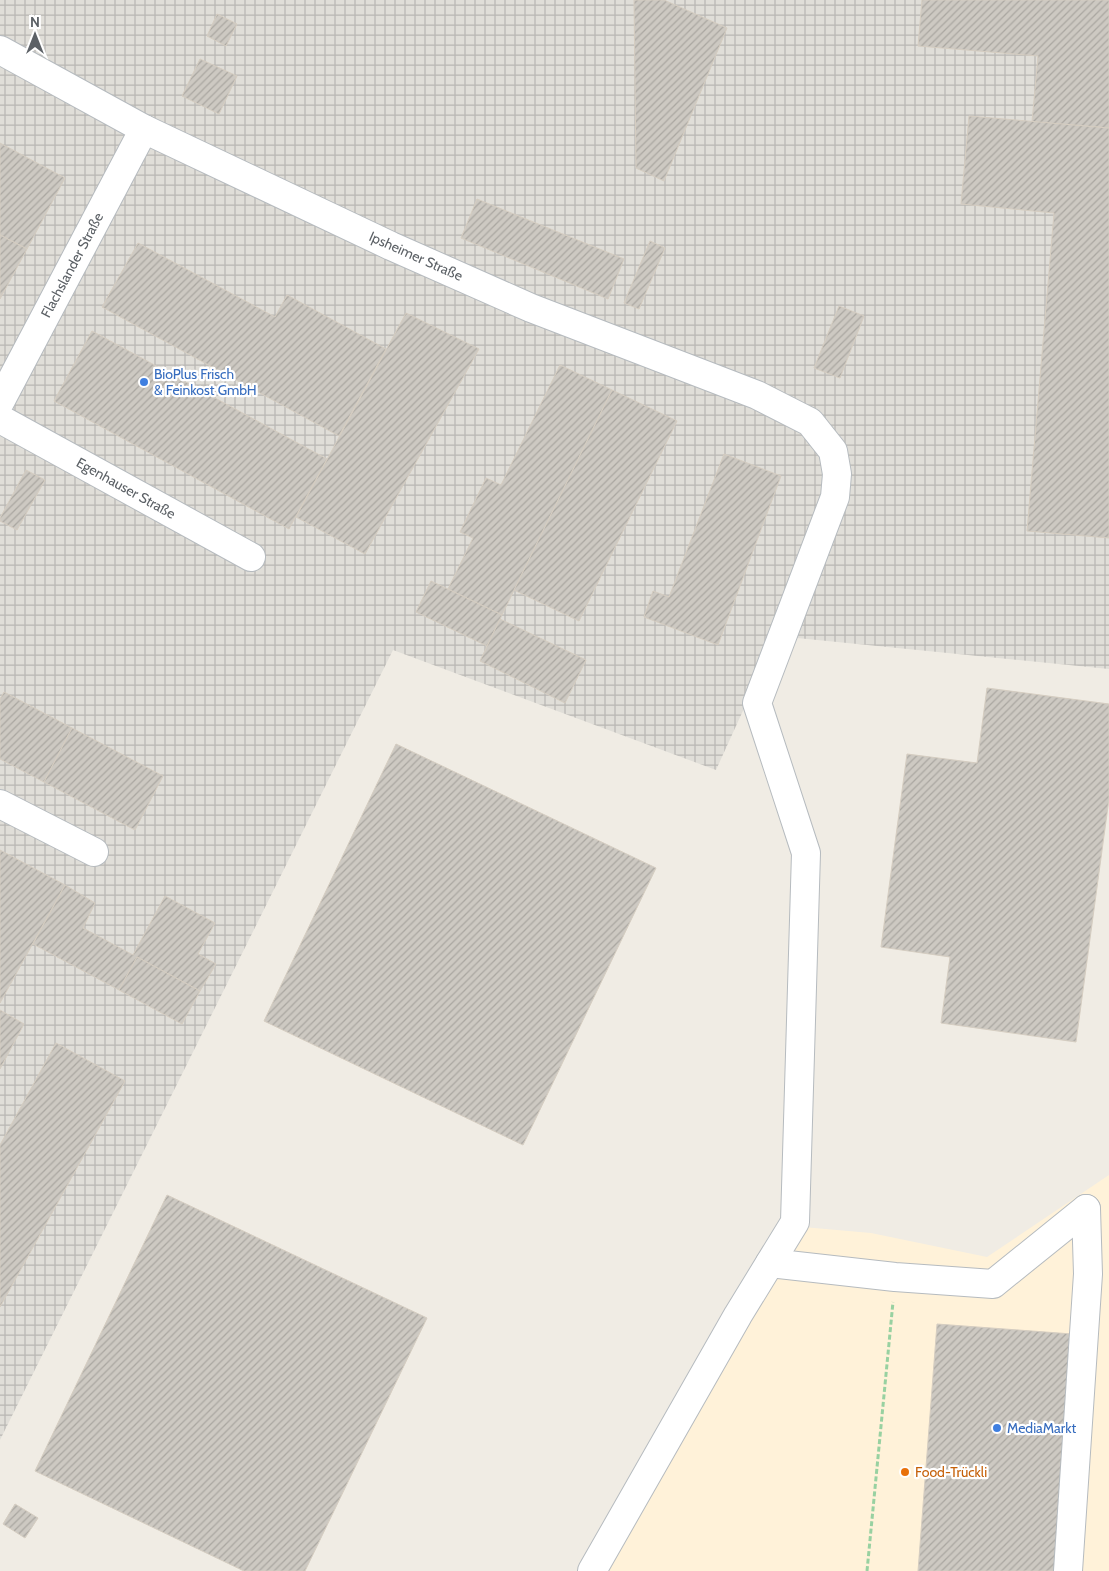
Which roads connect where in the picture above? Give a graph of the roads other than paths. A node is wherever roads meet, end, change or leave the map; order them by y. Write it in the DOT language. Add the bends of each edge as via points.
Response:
graph roads {
  1 [pos="0,50"];
  2 [pos="144,129"];
  3 [pos="0,402"];
  4 [pos="0,419"];
  5 [pos="251,557"];
  6 [pos="0,804"];
  7 [pos="94,852"];
  8 [pos="770,1263"];
  9 [pos="592,1571"];
  10 [pos="1068,1571"];
  1 -- 2 [label="street, Ipsheimer Straße"];
  2 -- 3 [label="street, Flachslander Straße"];
  2 -- 8 [label="street, Ipsheimer Straße" via="522,304 757,395 810,422 833,451 837,474 835,497 757,702 806,853 795,1222"];
  4 -- 5 [label="street, Egenhauser Straße"];
  6 -- 7 [label="street"];
  8 -- 9 [label="street"];
  8 -- 10 [label="street" via="993,1284 1086,1209 1088,1274"];
}
